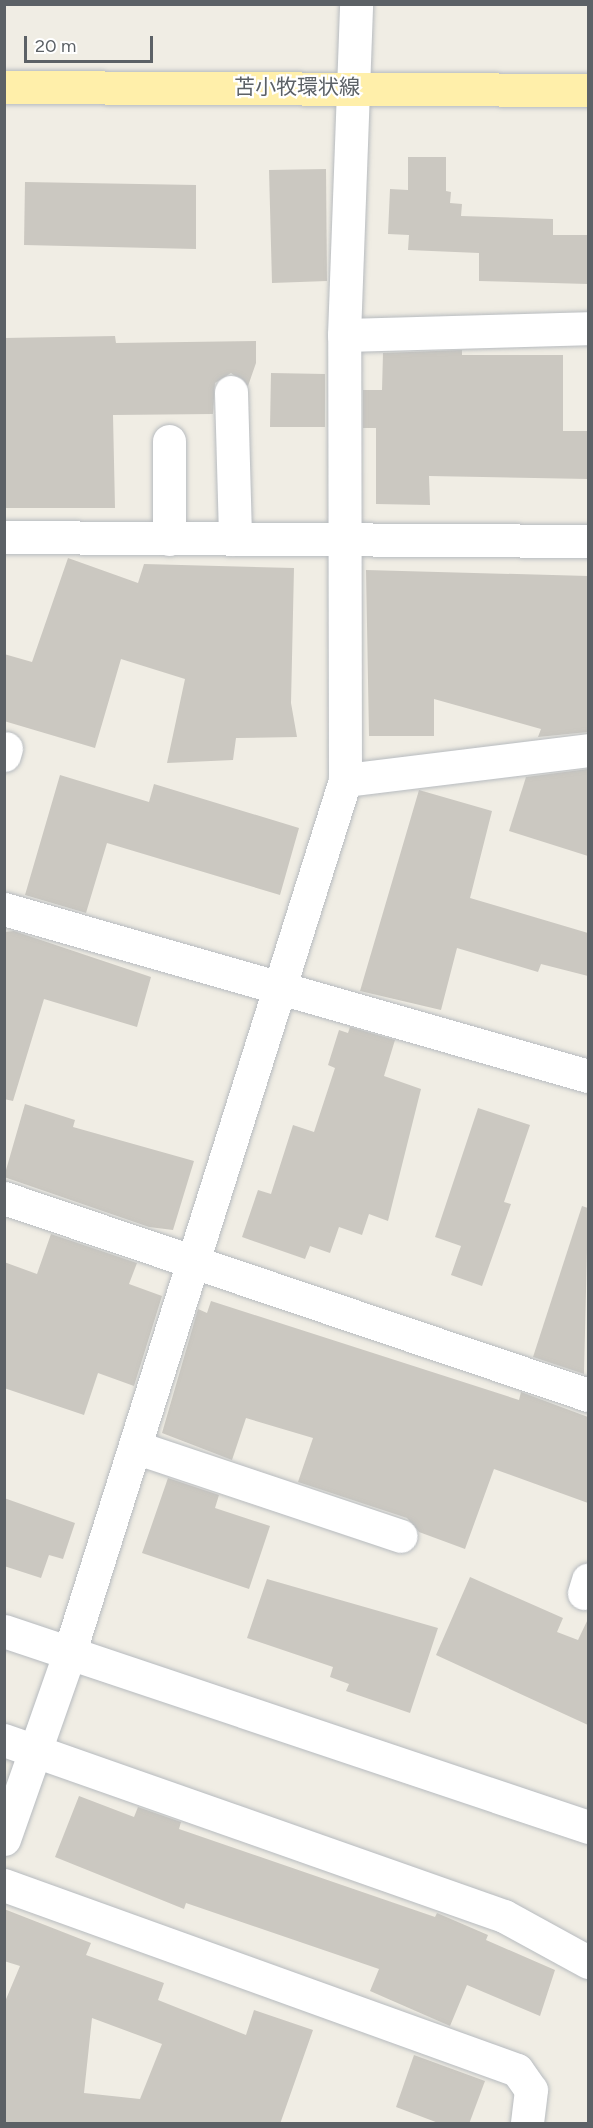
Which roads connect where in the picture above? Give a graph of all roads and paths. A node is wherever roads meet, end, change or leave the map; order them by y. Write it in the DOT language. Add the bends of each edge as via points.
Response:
graph roads {
  1 [pos="356,4"];
  2 [pos="4,87"];
  3 [pos="351,87"];
  4 [pos="588,90"];
  5 [pos="588,328"];
  6 [pos="344,335"];
  7 [pos="231,392"];
  8 [pos="169,441"];
  9 [pos="4,537"];
  10 [pos="169,539"];
  11 [pos="235,539"];
  12 [pos="347,540"];
  13 [pos="588,541"];
  14 [pos="588,750"];
  15 [pos="345,780"];
  16 [pos="4,909"];
  17 [pos="278,987"];
  18 [pos="588,1076"];
  19 [pos="4,1198"];
  20 [pos="195,1262"];
  21 [pos="588,1395"];
  22 [pos="135,1447"];
  23 [pos="401,1536"];
  24 [pos="4,1631"];
  25 [pos="69,1654"];
  26 [pos="4,1740"];
  27 [pos="38,1752"];
  28 [pos="588,1827"];
  29 [pos="4,1839"];
  30 [pos="4,1885"];
  31 [pos="588,1962"];
  32 [pos="527,2124"];
  1 -- 3 [label="street"];
  2 -- 3 [label="main road, 苫小牧環状線"];
  3 -- 4 [label="main road, 苫小牧環状線"];
  3 -- 6 [label="street"];
  5 -- 6 [label="street"];
  6 -- 12 [label="street"];
  7 -- 11 [label="street"];
  8 -- 10 [label="street"];
  9 -- 10 [label="street"];
  10 -- 11 [label="street"];
  11 -- 12 [label="street"];
  12 -- 13 [label="street"];
  12 -- 15 [label="street"];
  14 -- 15 [label="street"];
  15 -- 17 [label="street"];
  16 -- 17 [label="street"];
  17 -- 18 [label="street"];
  17 -- 20 [label="street"];
  19 -- 20 [label="street"];
  20 -- 21 [label="street"];
  20 -- 22 [label="street"];
  22 -- 23 [label="street"];
  22 -- 25 [label="street"];
  24 -- 25 [label="street"];
  25 -- 27 [label="street"];
  25 -- 28 [label="street"];
  26 -- 27 [label="street"];
  27 -- 29 [label="street"];
  27 -- 31 [label="street" via="504,1916"];
  30 -- 32 [label="street" via="516,2070 531,2090"];
}
